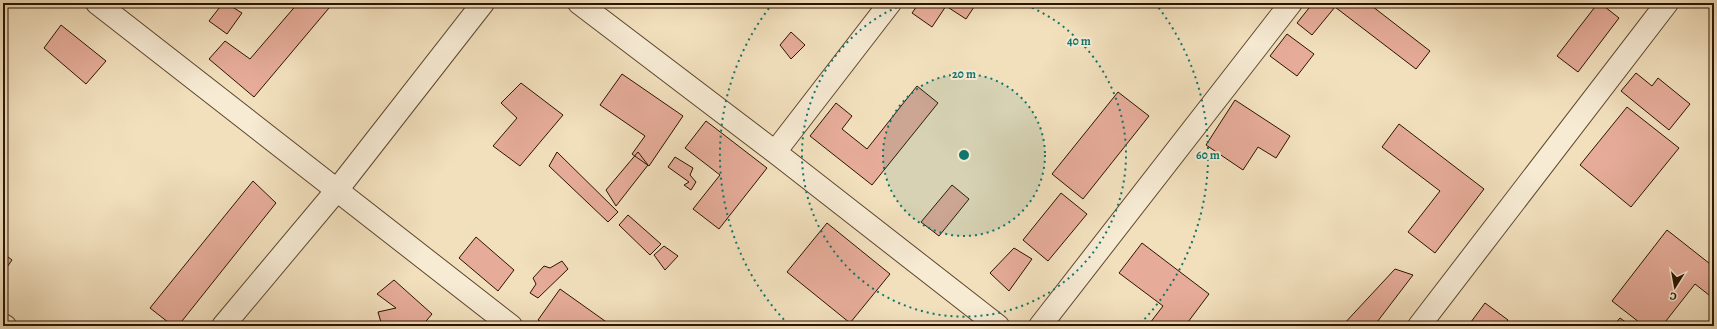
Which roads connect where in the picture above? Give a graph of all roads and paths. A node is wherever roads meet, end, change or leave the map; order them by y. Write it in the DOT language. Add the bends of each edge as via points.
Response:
graph roads {
  1 [pos="97,3"];
  2 [pos="483,3"];
  3 [pos="579,3"];
  4 [pos="890,3"];
  5 [pos="1291,3"];
  6 [pos="1667,3"];
  7 [pos="776,152"];
  8 [pos="337,190"];
  9 [pos="223,326"];
  10 [pos="511,326"];
  11 [pos="998,326"];
  12 [pos="1040,326"];
  13 [pos="1419,326"];
  1 -- 8 [label="street"];
  2 -- 8 [label="street"];
  3 -- 7 [label="street"];
  4 -- 7 [label="street"];
  5 -- 12 [label="street"];
  6 -- 13 [label="street"];
  7 -- 11 [label="street"];
  8 -- 9 [label="street"];
  8 -- 10 [label="street"];
}
